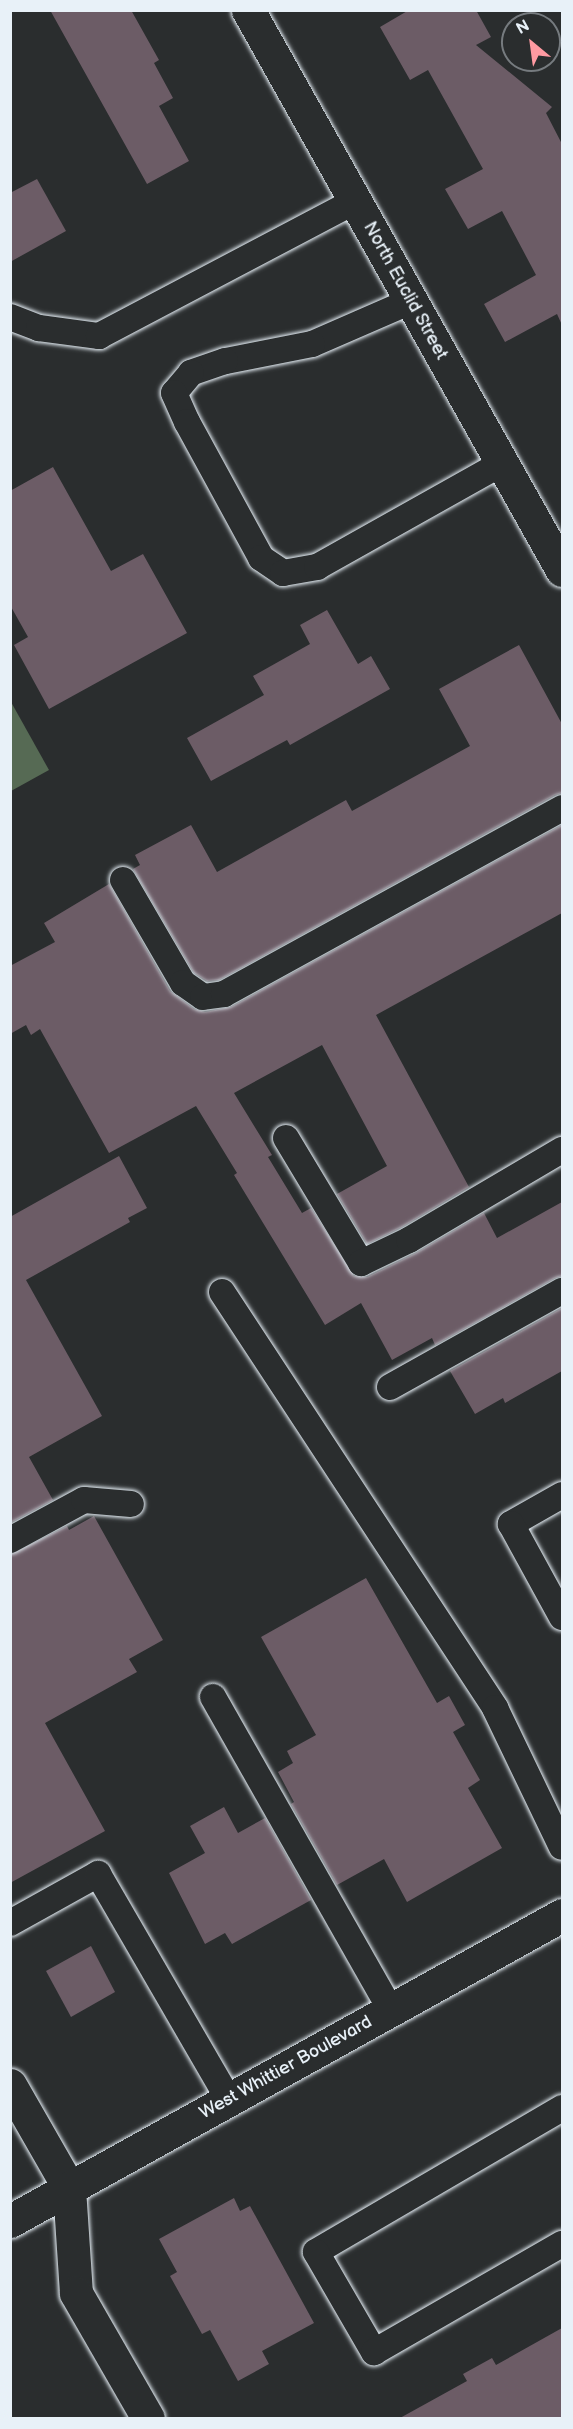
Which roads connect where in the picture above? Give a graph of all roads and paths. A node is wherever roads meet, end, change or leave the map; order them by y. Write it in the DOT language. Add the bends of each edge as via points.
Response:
graph roads {
  1 [pos="248,10"];
  2 [pos="355,201"];
  3 [pos="411,301"];
  4 [pos="10,317"];
  5 [pos="502,463"];
  6 [pos="562,570"];
  7 [pos="562,808"];
  8 [pos="123,880"];
  9 [pos="286,1138"];
  10 [pos="562,1150"];
  11 [pos="562,1291"];
  12 [pos="222,1292"];
  13 [pos="390,1387"];
  14 [pos="562,1495"];
  15 [pos="131,1504"];
  16 [pos="10,1540"];
  17 [pos="562,1617"];
  18 [pos="213,1697"];
  19 [pos="562,1847"];
  20 [pos="562,1916"];
  21 [pos="10,1923"];
  22 [pos="391,2010"];
  23 [pos="10,2085"];
  24 [pos="230,2100"];
  25 [pos="562,2108"];
  26 [pos="69,2188"];
  27 [pos="10,2221"];
  28 [pos="562,2244"];
  29 [pos="148,2418"];
  1 -- 2 [label="street, North Euclid Street"];
  2 -- 3 [label="street, North Euclid Street"];
  2 -- 4 [label="lane" via="99,336 39,328"];
  3 -- 5 [label="street, North Euclid Street"];
  3 -- 5 [label="lane" via="312,344 225,361 191,373 174,393 261,558 283,573 317,567"];
  5 -- 6 [label="street, North Euclid Street"];
  7 -- 8 [label="lane" via="224,994 203,997 183,983"];
  9 -- 10 [label="lane" via="361,1263 409,1240"];
  11 -- 13 [label="lane"];
  12 -- 19 [label="lane" via="495,1708"];
  14 -- 17 [label="lane" via="511,1524"];
  15 -- 16 [label="lane" via="84,1500"];
  18 -- 22 [label="lane"];
  20 -- 22 [label="street, West Whittier Boulevard"];
  21 -- 24 [label="lane" via="98,1874"];
  22 -- 24 [label="street, West Whittier Boulevard"];
  23 -- 26 [label="street"];
  24 -- 26 [label="street, West Whittier Boulevard"];
  25 -- 28 [label="lane" via="316,2252 374,2352"];
  26 -- 27 [label="street, West Whittier Boulevard"];
  26 -- 29 [label="street" via="76,2293"];
}
